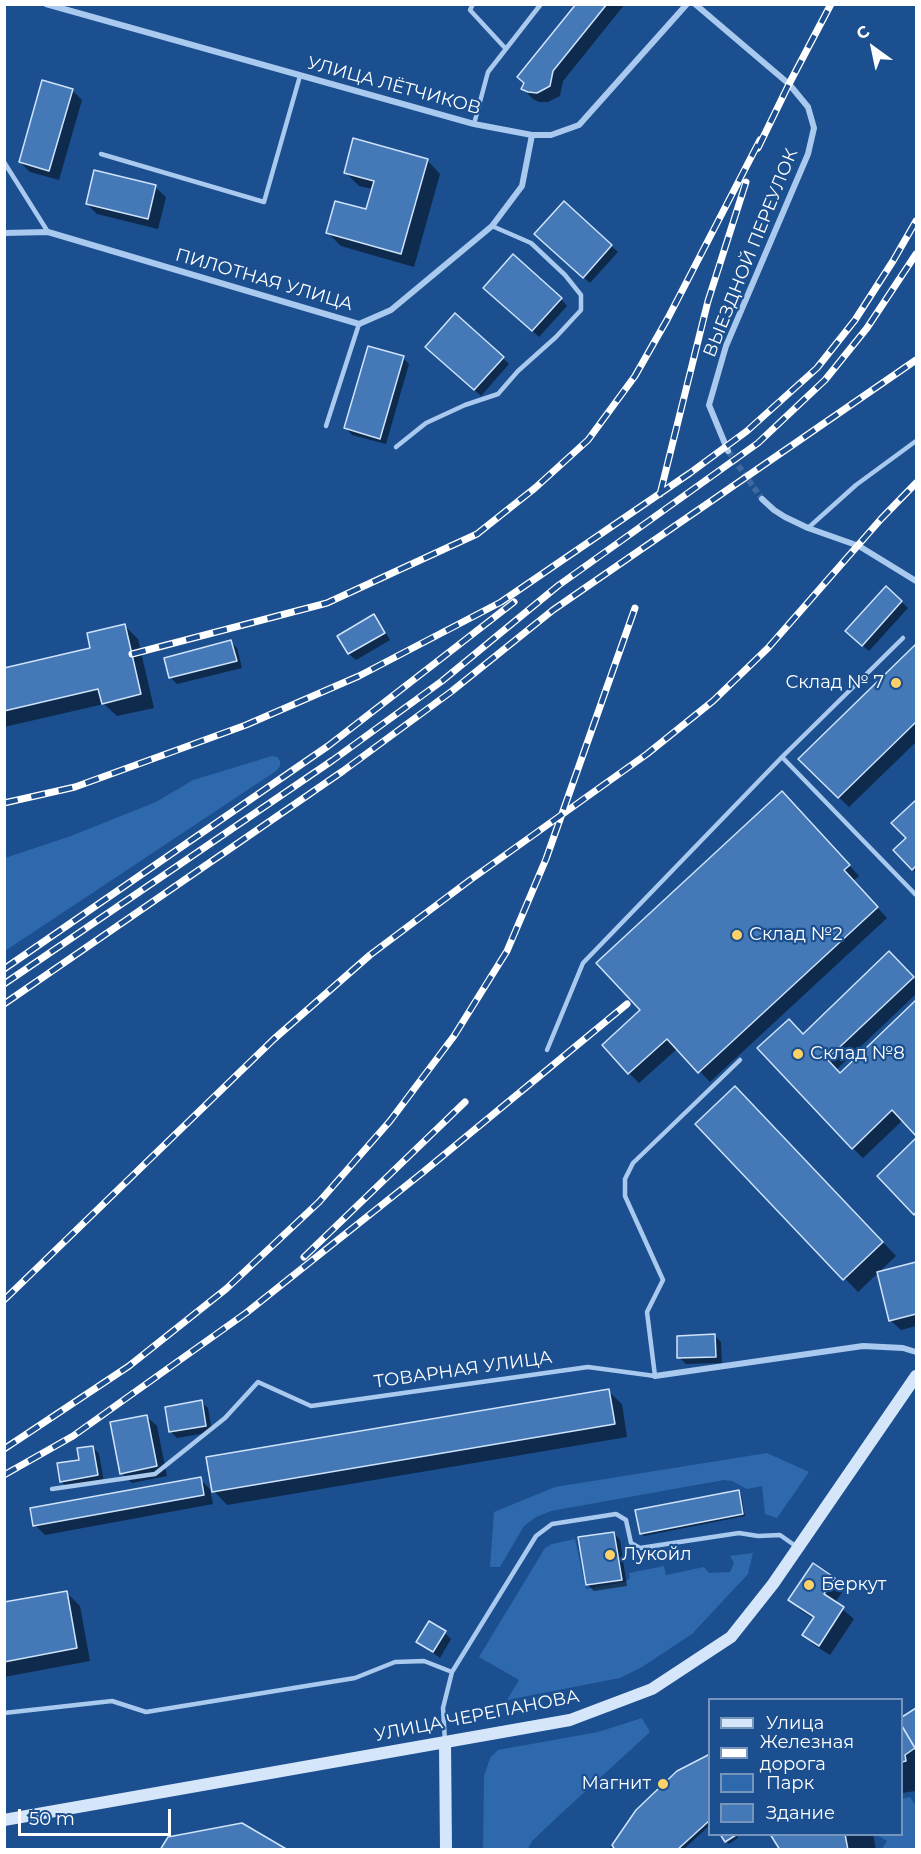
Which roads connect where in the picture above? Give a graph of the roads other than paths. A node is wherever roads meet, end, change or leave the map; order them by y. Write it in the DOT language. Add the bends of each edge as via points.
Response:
graph roads {
  1 [pos="46,4"];
  2 [pos="473,4"];
  3 [pos="541,4"];
  4 [pos="687,4"];
  5 [pos="695,4"];
  6 [pos="506,49"];
  7 [pos="300,76"];
  8 [pos="474,124"];
  9 [pos="532,135"];
  10 [pos="101,154"];
  11 [pos="4,162"];
  12 [pos="492,226"];
  13 [pos="48,232"];
  14 [pos="4,233"];
  15 [pos="359,324"];
  16 [pos="326,426"];
  17 [pos="916,441"];
  18 [pos="396,447"];
  19 [pos="728,451"];
  20 [pos="762,499"];
  21 [pos="808,528"];
  22 [pos="916,581"];
  23 [pos="903,638"];
  24 [pos="782,758"];
  25 [pos="916,895"];
  26 [pos="547,1050"];
  27 [pos="740,1060"];
  28 [pos="916,1352"];
  29 [pos="655,1376"];
  30 [pos="916,1376"];
  31 [pos="52,1489"];
  32 [pos="799,1548"];
  33 [pos="452,1672"];
  34 [pos="4,1713"];
  35 [pos="445,1742"];
  36 [pos="4,1820"];
  37 [pos="446,1850"];
  1 -- 7 [label="street, УЛИЦА ЛЁТЧИКОВ"];
  2 -- 6 [label="lane" via="470,10"];
  3 -- 6 [label="lane"];
  4 -- 9 [label="street, УЛИЦА ЛЁТЧИКОВ" via="579,125 551,135"];
  5 -- 19 [label="street, ВЫЕЗДНОЙ ПЕРЕУЛОК" via="789,84 808,107 814,128 808,154 726,346 709,405"];
  6 -- 8 [label="lane" via="488,72"];
  7 -- 8 [label="street, УЛИЦА ЛЁТЧИКОВ"];
  7 -- 10 [label="lane" via="264,202"];
  8 -- 9 [label="street, УЛИЦА ЛЁТЧИКОВ"];
  9 -- 12 [label="street, ПИЛОТНАЯ УЛИЦА" via="522,186"];
  11 -- 13 [label="lane"];
  12 -- 15 [label="street, ПИЛОТНАЯ УЛИЦА" via="391,310"];
  12 -- 18 [label="lane" via="531,243 565,275 580,295 582,310 498,394 426,423"];
  13 -- 14 [label="street, ПИЛОТНАЯ УЛИЦА"];
  13 -- 15 [label="street, ПИЛОТНАЯ УЛИЦА"];
  15 -- 16 [label="lane"];
  17 -- 21 [label="lane" via="856,485"];
  20 -- 21 [label="street"];
  21 -- 22 [label="street" via="859,546"];
  23 -- 24 [label="lane"];
  24 -- 25 [label="lane"];
  24 -- 26 [label="lane" via="583,963"];
  27 -- 29 [label="lane" via="633,1163 625,1179 625,1196 663,1280 647,1312"];
  28 -- 29 [label="street, ТОВАРНАЯ УЛИЦА" via="903,1347 863,1346"];
  29 -- 31 [label="lane, ТОВАРНАЯ УЛИЦА" via="588,1367 311,1406 258,1382 225,1418 154,1474"];
  30 -- 32 [label="main road, УЛИЦА ЧЕРЕПАНОВА"];
  32 -- 33 [label="lane" via="780,1535 739,1533 640,1548 631,1543 626,1520 616,1514 552,1524 536,1536"];
  32 -- 35 [label="main road, УЛИЦА ЧЕРЕПАНОВА" via="731,1636 652,1689 570,1720"];
  33 -- 34 [label="lane" via="424,1661 395,1662 355,1678 146,1712 112,1701"];
  33 -- 35 [label="lane" via="443,1708"];
  35 -- 36 [label="main road, УЛИЦА ЧЕРЕПАНОВА"];
  35 -- 37 [label="main road"];
}
